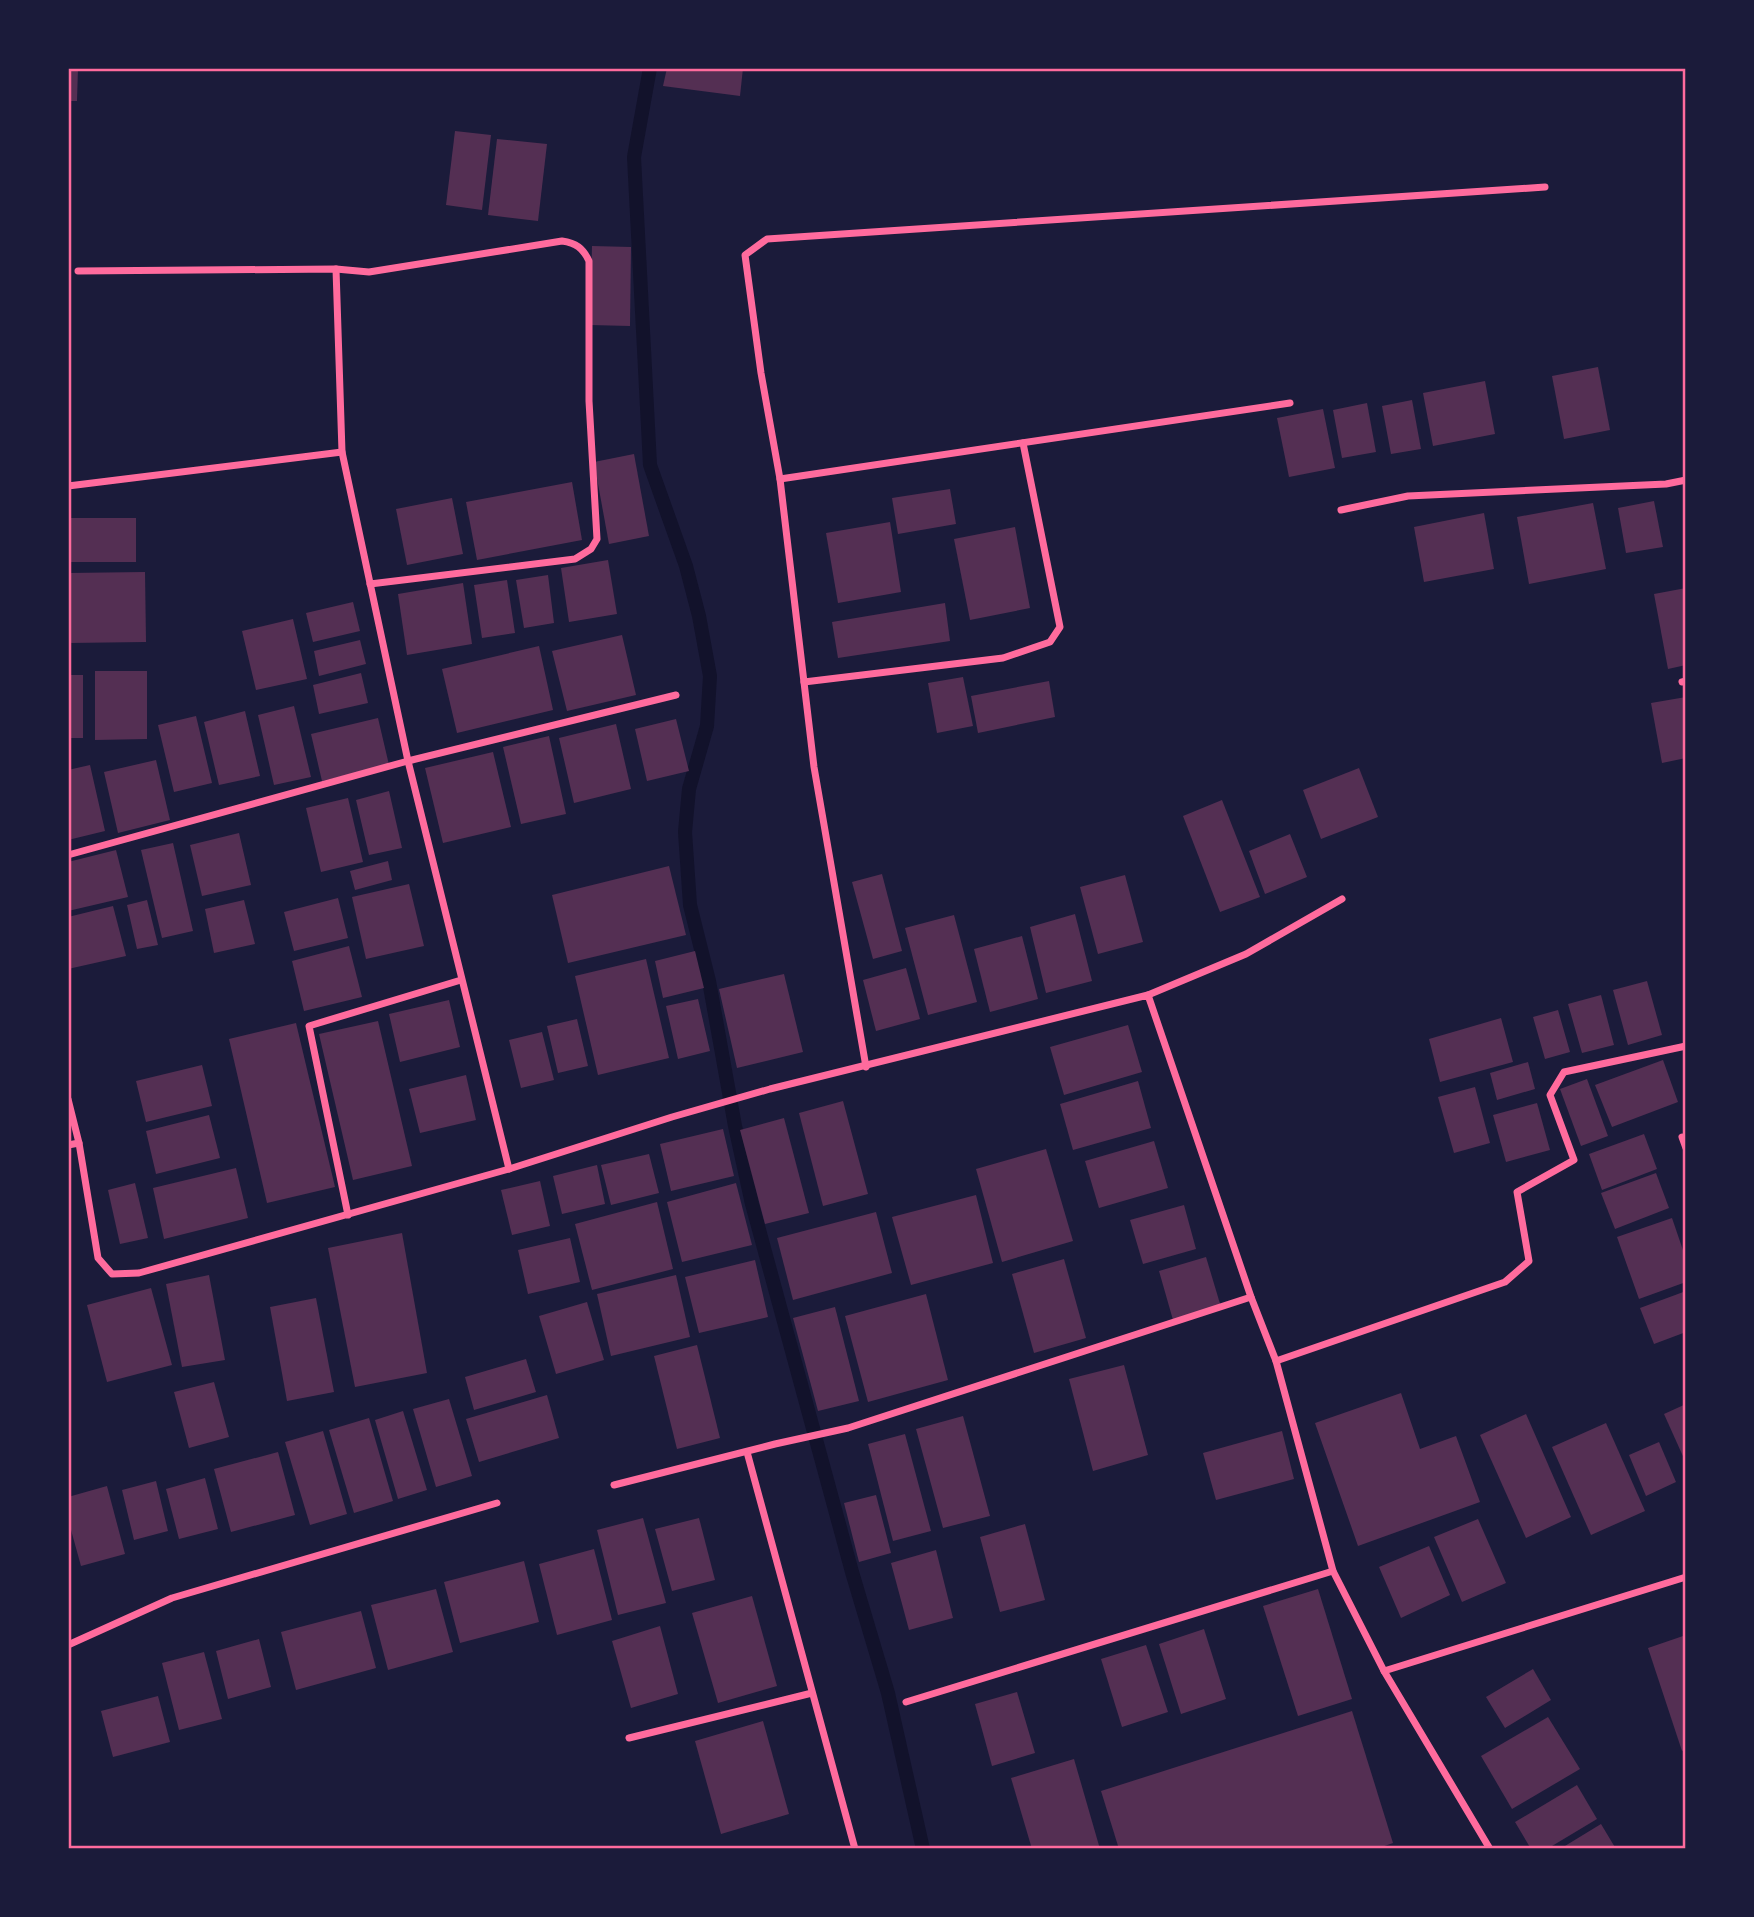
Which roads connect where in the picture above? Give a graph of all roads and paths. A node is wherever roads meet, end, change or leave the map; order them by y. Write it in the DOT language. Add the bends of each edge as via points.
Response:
graph roads {
  1 [pos="1545,187"];
  2 [pos="336,269"];
  3 [pos="78,271"];
  4 [pos="1290,403"];
  5 [pos="1023,443"];
  6 [pos="342,452"];
  7 [pos="780,479"];
  8 [pos="1686,480"];
  9 [pos="68,486"];
  10 [pos="1341,510"];
  11 [pos="370,584"];
  12 [pos="804,682"];
  13 [pos="676,695"];
  14 [pos="408,761"];
  15 [pos="68,855"];
  16 [pos="1342,899"];
  17 [pos="461,980"];
  18 [pos="1148,995"];
  19 [pos="1686,1046"];
  20 [pos="866,1067"];
  21 [pos="68,1098"];
  22 [pos="1682,1137"];
  23 [pos="79,1143"];
  24 [pos="68,1145"];
  25 [pos="1686,1148"];
  26 [pos="509,1169"];
  27 [pos="348,1215"];
  28 [pos="1251,1297"];
  29 [pos="1276,1361"];
  30 [pos="747,1452"];
  31 [pos="614,1485"];
  32 [pos="497,1503"];
  33 [pos="1333,1571"];
  34 [pos="1686,1577"];
  35 [pos="68,1645"];
  36 [pos="1384,1671"];
  37 [pos="812,1693"];
  38 [pos="906,1702"];
  39 [pos="629,1738"];
  40 [pos="855,1849"];
  41 [pos="1490,1849"];
  1 -- 7 [label="street" via="767,239 745,255"];
  2 -- 3 [label="street"];
  2 -- 6 [label="street"];
  2 -- 11 [label="street" via="369,272 562,241 575,243 589,261 589,401 597,539 592,549 576,559"];
  4 -- 5 [label="street"];
  5 -- 7 [label="street"];
  5 -- 12 [label="street" via="1060,627 1050,642 1003,658"];
  6 -- 9 [label="street"];
  6 -- 11 [label="street"];
  7 -- 12 [label="street"];
  8 -- 10 [label="street" via="1408,496"];
  11 -- 14 [label="street"];
  12 -- 20 [label="street" via="814,767"];
  13 -- 14 [label="street"];
  14 -- 15 [label="street"];
  14 -- 17 [label="street"];
  16 -- 18 [label="street" via="1246,954"];
  17 -- 26 [label="street"];
  17 -- 27 [label="street" via="309,1026"];
  18 -- 20 [label="street"];
  18 -- 28 [label="street"];
  19 -- 29 [label="street" via="1564,1072 1550,1096 1574,1160 1517,1192 1529,1261 1504,1282"];
  20 -- 26 [label="street" via="770,1089"];
  21 -- 23 [label="street"];
  22 -- 25 [label="street"];
  23 -- 24 [label="street"];
  23 -- 27 [label="street" via="98,1258 113,1274 139,1273"];
  26 -- 27 [label="street"];
  28 -- 29 [label="street"];
  28 -- 30 [label="street" via="848,1428"];
  29 -- 33 [label="street"];
  30 -- 31 [label="street"];
  30 -- 37 [label="street"];
  32 -- 35 [label="street" via="172,1598"];
  33 -- 36 [label="street"];
  33 -- 38 [label="street"];
  34 -- 36 [label="street"];
  36 -- 41 [label="street"];
  37 -- 39 [label="street"];
  37 -- 40 [label="street"];
}
